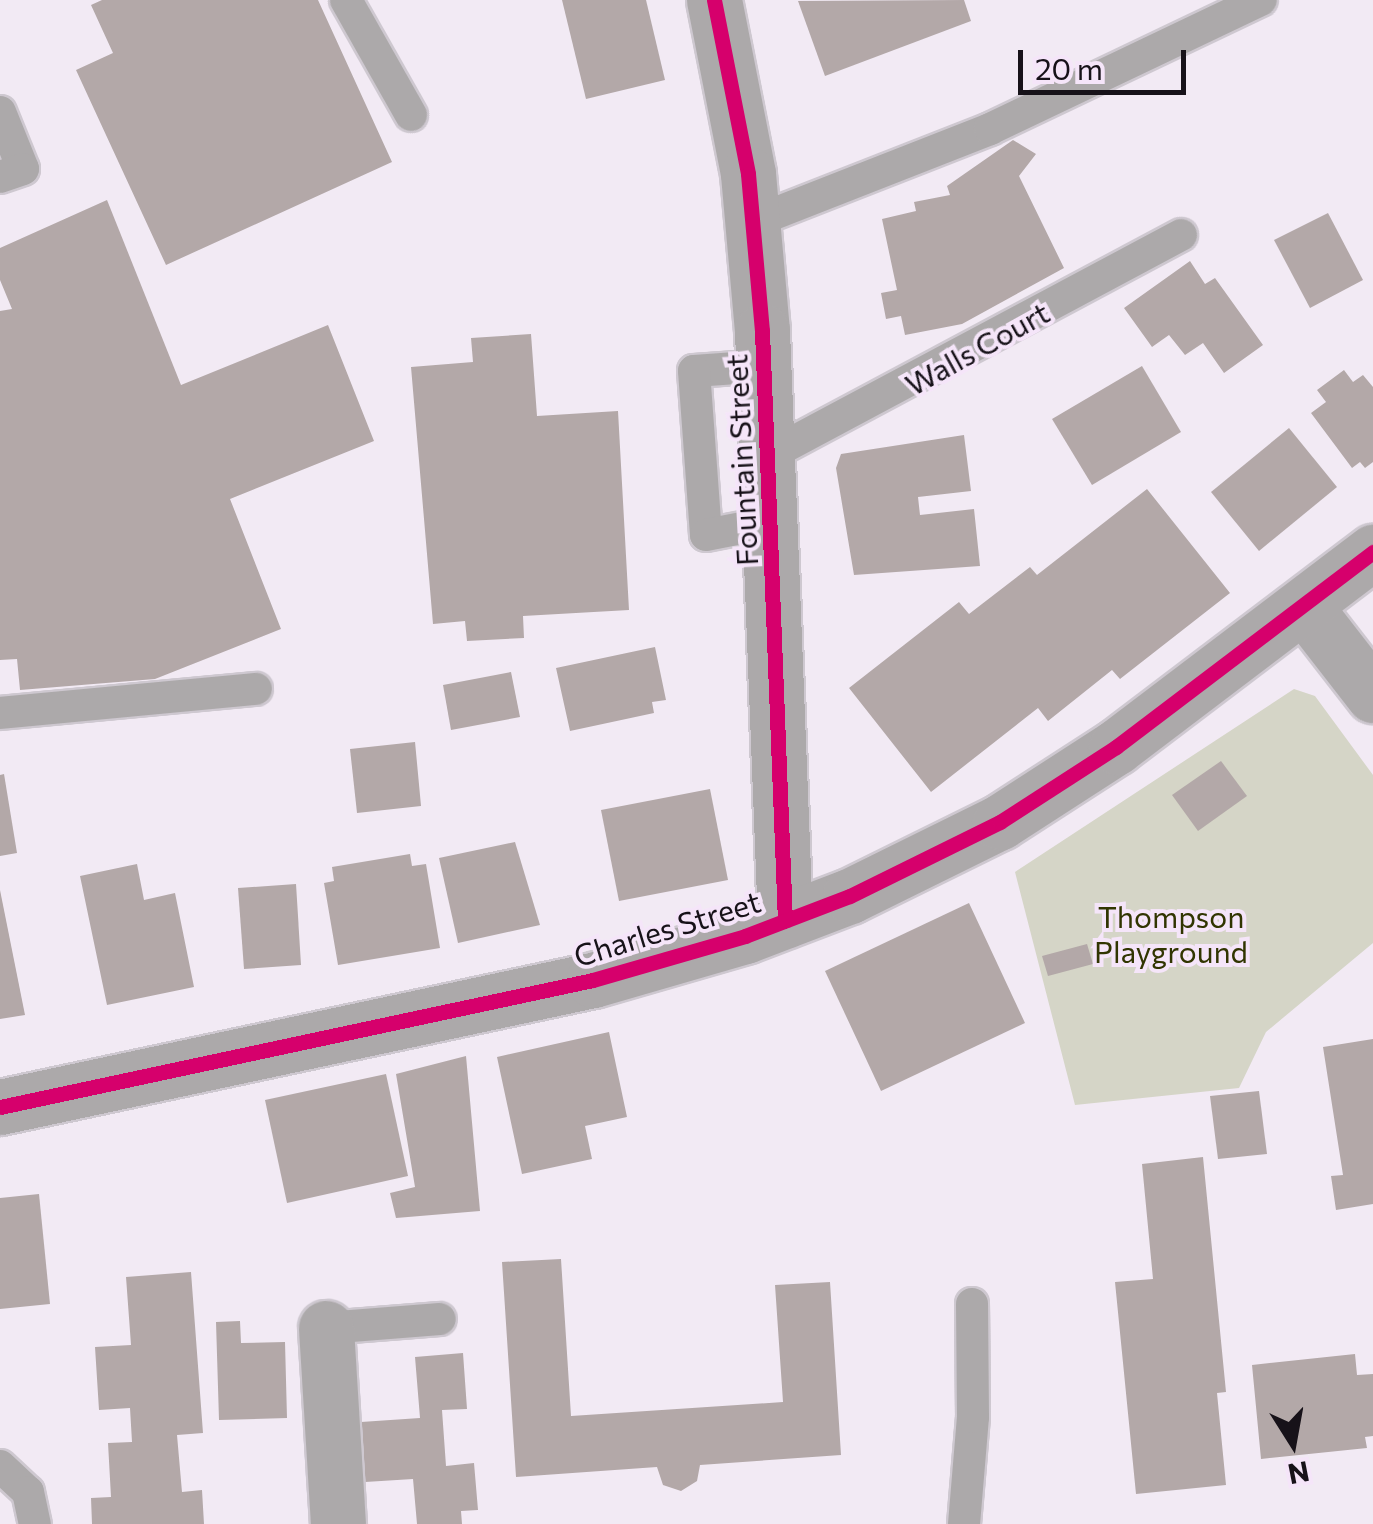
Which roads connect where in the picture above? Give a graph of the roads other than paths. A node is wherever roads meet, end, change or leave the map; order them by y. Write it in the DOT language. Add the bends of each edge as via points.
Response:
graph roads {
  1 [pos="346,0"];
  2 [pos="714,0"];
  3 [pos="1261,0"];
  4 [pos="0,112"];
  5 [pos="411,115"];
  6 [pos="0,176"];
  7 [pos="753,222"];
  8 [pos="1181,235"];
  9 [pos="764,366"];
  10 [pos="769,455"];
  11 [pos="772,522"];
  12 [pos="1373,552"];
  13 [pos="1304,606"];
  14 [pos="256,690"];
  15 [pos="1373,695"];
  16 [pos="0,713"];
  17 [pos="785,921"];
  18 [pos="0,1107"];
  19 [pos="972,1304"];
  20 [pos="440,1319"];
  21 [pos="326,1328"];
  22 [pos="0,1466"];
  23 [pos="35,1524"];
  24 [pos="338,1524"];
  25 [pos="964,1524"];
  1 -- 5 [label="lane"];
  2 -- 7 [label="street, Fountain Street"];
  3 -- 7 [label="lane" via="990,129"];
  4 -- 6 [label="lane" via="23,169"];
  7 -- 9 [label="street, Fountain Street"];
  8 -- 10 [label="lane, Walls Court" via="872,406"];
  9 -- 10 [label="street, Fountain Street"];
  9 -- 11 [label="lane" via="694,371 706,535"];
  10 -- 11 [label="street, Fountain Street"];
  11 -- 17 [label="street, Fountain Street"];
  12 -- 13 [label="street, Charles Street"];
  13 -- 15 [label="street"];
  13 -- 17 [label="street, Charles Street" via="1116,747 1000,822"];
  14 -- 16 [label="lane"];
  17 -- 18 [label="street, Charles Street" via="593,980"];
  19 -- 25 [label="lane" via="973,1417"];
  20 -- 21 [label="lane"];
  21 -- 24 [label="street"];
  22 -- 23 [label="lane" via="28,1492"];
}
